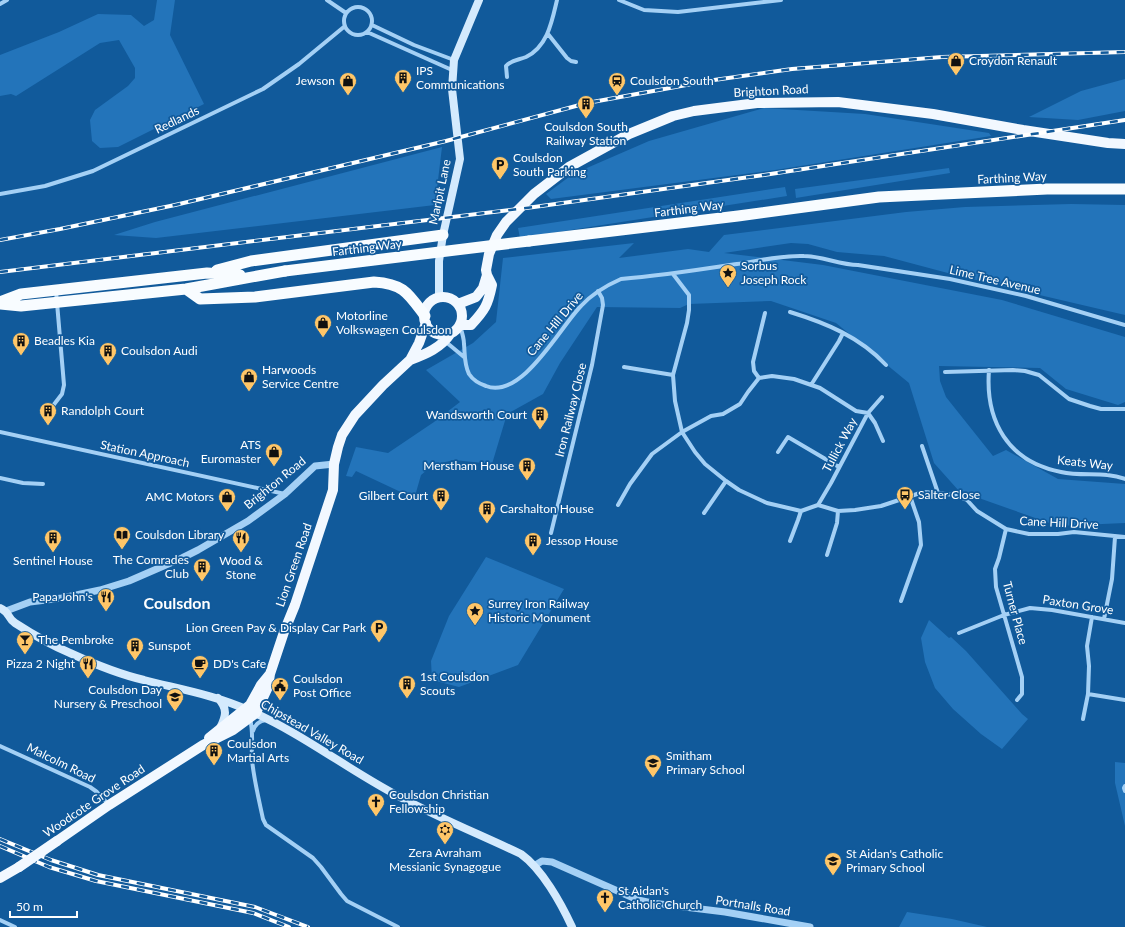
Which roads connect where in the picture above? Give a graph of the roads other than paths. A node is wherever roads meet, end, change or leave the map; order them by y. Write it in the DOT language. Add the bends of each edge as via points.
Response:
graph roads {
  1 [pos="7,0"];
  2 [pos="327,0"];
  3 [pos="479,0"];
  4 [pos="557,0"];
  5 [pos="619,0"];
  6 [pos="781,0"];
  7 [pos="0,4"];
  8 [pos="346,13"];
  9 [pos="372,25"];
  10 [pos="345,26"];
  11 [pos="367,32"];
  12 [pos="548,34"];
  13 [pos="454,60"];
  14 [pos="576,62"];
  15 [pos="452,70"];
  16 [pos="507,77"];
  17 [pos="1125,144"];
  18 [pos="1125,189"];
  19 [pos="0,194"];
  20 [pos="443,236"];
  21 [pos="207,273"];
  22 [pos="672,274"];
  23 [pos="487,275"];
  24 [pos="257,276"];
  25 [pos="56,290"];
  26 [pos="186,290"];
  27 [pos="598,291"];
  28 [pos="438,298"];
  29 [pos="57,302"];
  30 [pos="0,303"];
  31 [pos="458,304"];
  32 [pos="790,312"];
  33 [pos="765,313"];
  34 [pos="426,319"];
  35 [pos="460,325"];
  36 [pos="1125,325"];
  37 [pos="434,332"];
  38 [pos="451,333"];
  39 [pos="843,333"];
  40 [pos="445,342"];
  41 [pos="464,357"];
  42 [pos="410,360"];
  43 [pos="886,365"];
  44 [pos="624,367"];
  45 [pos="989,370"];
  46 [pos="945,372"];
  47 [pos="673,375"];
  48 [pos="759,378"];
  49 [pos="811,385"];
  50 [pos="882,397"];
  51 [pos="52,407"];
  52 [pos="1125,409"];
  53 [pos="868,413"];
  54 [pos="0,432"];
  55 [pos="682,432"];
  56 [pos="883,441"];
  57 [pos="922,446"];
  58 [pos="778,452"];
  59 [pos="334,464"];
  60 [pos="839,467"];
  61 [pos="0,478"];
  62 [pos="1125,479"];
  63 [pos="726,481"];
  64 [pos="43,484"];
  65 [pos="938,492"];
  66 [pos="285,494"];
  67 [pos="910,496"];
  68 [pos="618,505"];
  69 [pos="818,505"];
  70 [pos="838,510"];
  71 [pos="801,511"];
  72 [pos="704,513"];
  73 [pos="1006,529"];
  74 [pos="551,533"];
  75 [pos="1115,537"];
  76 [pos="1125,537"];
  77 [pos="790,541"];
  78 [pos="827,555"];
  79 [pos="901,601"];
  80 [pos="3,610"];
  81 [pos="1004,615"];
  82 [pos="1092,617"];
  83 [pos="1104,619"];
  84 [pos="1125,623"];
  85 [pos="959,633"];
  86 [pos="1088,694"];
  87 [pos="218,698"];
  88 [pos="1018,700"];
  89 [pos="1125,700"];
  90 [pos="251,713"];
  91 [pos="1083,719"];
  92 [pos="269,721"];
  93 [pos="219,730"];
  94 [pos="252,732"];
  95 [pos="203,745"];
  96 [pos="0,746"];
  97 [pos="1125,786"];
  98 [pos="1125,791"];
  99 [pos="109,805"];
  100 [pos="534,866"];
  101 [pos="0,878"];
  102 [pos="0,920"];
  103 [pos="783,925"];
  104 [pos="15,927"];
  105 [pos="398,927"];
  106 [pos="572,927"];
  107 [pos="810,927"];
  1 -- 7 [label="street"];
  2 -- 8 [label="street"];
  3 -- 13 [label="main road, Marlpit Lane"];
  4 -- 12 [label="street"];
  5 -- 6 [label="street" via="644,10 678,12"];
  8 -- 9 [label="street" via="357,7 366,9 371,16"];
  8 -- 10 [label="street"];
  9 -- 11 [label="street"];
  9 -- 13 [label="street"];
  10 -- 11 [label="street" via="354,34"];
  10 -- 19 [label="street, Redlands" via="294,68 257,92 94,171 45,186"];
  11 -- 15 [label="street"];
  12 -- 14 [label="street" via="567,58"];
  12 -- 16 [label="street" via="538,48 527,57 506,66"];
  13 -- 15 [label="main road, Marlpit Lane"];
  15 -- 20 [label="main road, Marlpit Lane" via="460,159"];
  17 -- 23 [label="main road, Brighton Road" via="838,102 757,103 694,111 673,116 629,134 569,167 534,194 496,235 489,254"];
  18 -- 24 [label="highway, Farthing Way, bridge" via="1047,189 880,197"];
  20 -- 21 [label="highway" via="251,261"];
  20 -- 28 [label="main road, Marlpit Lane"];
  21 -- 24 [label="highway, Farthing Way"];
  21 -- 25 [label="highway, Farthing Way"];
  22 -- 27 [label="street, Cane Hill Drive" via="621,279"];
  22 -- 36 [label="street, Lime Tree Avenue" via="774,258 817,257 850,265 950,279 1026,296"];
  22 -- 47 [label="street" via="689,295 687,323"];
  23 -- 31 [label="main road, Brighton Road" via="483,288 476,297"];
  23 -- 35 [label="main road, Brighton Road" via="492,285 488,304 471,325"];
  24 -- 26 [label="highway, Farthing Way"];
  25 -- 29 [label="street"];
  25 -- 30 [label="highway, Farthing Way" via="21,294"];
  26 -- 29 [label="highway, Farthing Way"];
  26 -- 34 [label="highway" via="200,299 255,297 374,282 387,283 400,287"];
  27 -- 41 [label="street, Cane Hill Drive" via="580,306 539,360 516,381 501,388 490,388 479,383 470,374"];
  27 -- 74 [label="street, Iron Railway Close" via="603,305 592,365"];
  28 -- 31 [label="main road" via="449,298"];
  28 -- 34 [label="main road" via="427,307"];
  29 -- 30 [label="highway, Farthing Way" via="21,306"];
  29 -- 51 [label="street" via="64,385 62,394"];
  31 -- 35 [label="main road" via="462,314"];
  32 -- 39 [label="street" via="827,324"];
  33 -- 48 [label="street" via="753,362 754,371"];
  34 -- 37 [label="main road"];
  34 -- 42 [label="main road" via="419,343"];
  35 -- 38 [label="main road"];
  35 -- 41 [label="street, Cane Hill Drive"];
  37 -- 38 [label="main road"];
  37 -- 40 [label="street, Cane Hill Drive"];
  38 -- 40 [label="main road"];
  39 -- 43 [label="street" via="870,349"];
  39 -- 49 [label="street"];
  40 -- 41 [label="street, Cane Hill Drive"];
  40 -- 42 [label="main road" via="427,354"];
  42 -- 59 [label="main road" via="355,415 342,435"];
  44 -- 47 [label="street"];
  45 -- 46 [label="street"];
  45 -- 52 [label="street" via="1034,373 1069,399 1101,409"];
  45 -- 62 [label="street, Keats Way" via="989,399 993,415 1004,438 1017,452 1028,460 1061,472 1109,475"];
  47 -- 55 [label="street" via="674,401"];
  48 -- 49 [label="street, Tullick Way" via="784,377"];
  48 -- 55 [label="street" via="740,404"];
  49 -- 53 [label="street, Tullick Way" via="830,393 856,411"];
  50 -- 53 [label="street"];
  53 -- 56 [label="street"];
  53 -- 60 [label="street, Tullick Way"];
  54 -- 66 [label="street, Station Approach"];
  55 -- 63 [label="street" via="705,464"];
  55 -- 68 [label="street" via="652,454"];
  57 -- 65 [label="street"];
  58 -- 60 [label="street" via="788,437"];
  59 -- 66 [label="street, Brighton Road" via="315,466"];
  59 -- 90 [label="main road, Lion Green Road" via="333,490 270,674 253,701"];
  60 -- 69 [label="street, Tullick Way"];
  61 -- 64 [label="street"];
  63 -- 71 [label="street" via="767,503"];
  63 -- 72 [label="street"];
  65 -- 67 [label="street, Cane Hill Drive" via="923,492"];
  65 -- 73 [label="street, Cane Hill Drive" via="967,500 977,511"];
  66 -- 80 [label="street, Brighton Road" via="229,533 139,577 100,590 30,602"];
  67 -- 70 [label="street, Cane Hill Drive" via="881,506"];
  67 -- 79 [label="street" via="919,522 921,545"];
  69 -- 70 [label="street, Cane Hill Drive"];
  69 -- 71 [label="street"];
  70 -- 78 [label="street" via="837,523"];
  71 -- 77 [label="street"];
  73 -- 75 [label="street, Cane Hill Drive" via="1028,534 1074,532"];
  73 -- 81 [label="street, Turner Place" via="995,569 996,587"];
  75 -- 76 [label="street, Cane Hill Drive"];
  75 -- 83 [label="street" via="1112,579"];
  80 -- 87 [label="main road, Chipstead Valley Road" via="12,621 86,660 123,674"];
  81 -- 82 [label="street, Paxton Grove" via="1030,608"];
  81 -- 85 [label="street, Paxton Grove"];
  81 -- 88 [label="street, Turner Place" via="1022,677 1022,694"];
  82 -- 83 [label="street, Paxton Grove"];
  82 -- 86 [label="street" via="1087,646"];
  83 -- 84 [label="street, Paxton Grove"];
  86 -- 89 [label="street"];
  86 -- 91 [label="street"];
  87 -- 90 [label="main road, Chipstead Valley Road"];
  87 -- 93 [label="main road" via="225,711 224,721"];
  90 -- 92 [label="main road, Chipstead Valley Road"];
  90 -- 93 [label="main road, Woodcote Grove Road"];
  90 -- 94 [label="street"];
  90 -- 95 [label="main road, Woodcote Grove Road" via="229,732"];
  92 -- 94 [label="street" via="258,722"];
  92 -- 100 [label="main road, Chipstead Valley Road" via="400,797 520,854"];
  93 -- 95 [label="main road, Woodcote Grove Road"];
  94 -- 105 [label="street" via="254,779 266,825 313,858 348,901"];
  95 -- 99 [label="main road, Woodcote Grove Road"];
  96 -- 99 [label="street, Malcolm Road" via="90,787"];
  97 -- 98 [label="street"];
  99 -- 101 [label="main road, Woodcote Grove Road, bridge"];
  100 -- 103 [label="street, Portnalls Road" via="546,860 638,900"];
  100 -- 106 [label="main road, Chipstead Valley Road" via="556,897"];
  102 -- 104 [label="street"];
  103 -- 107 [label="street, Portnalls Road"];
}
